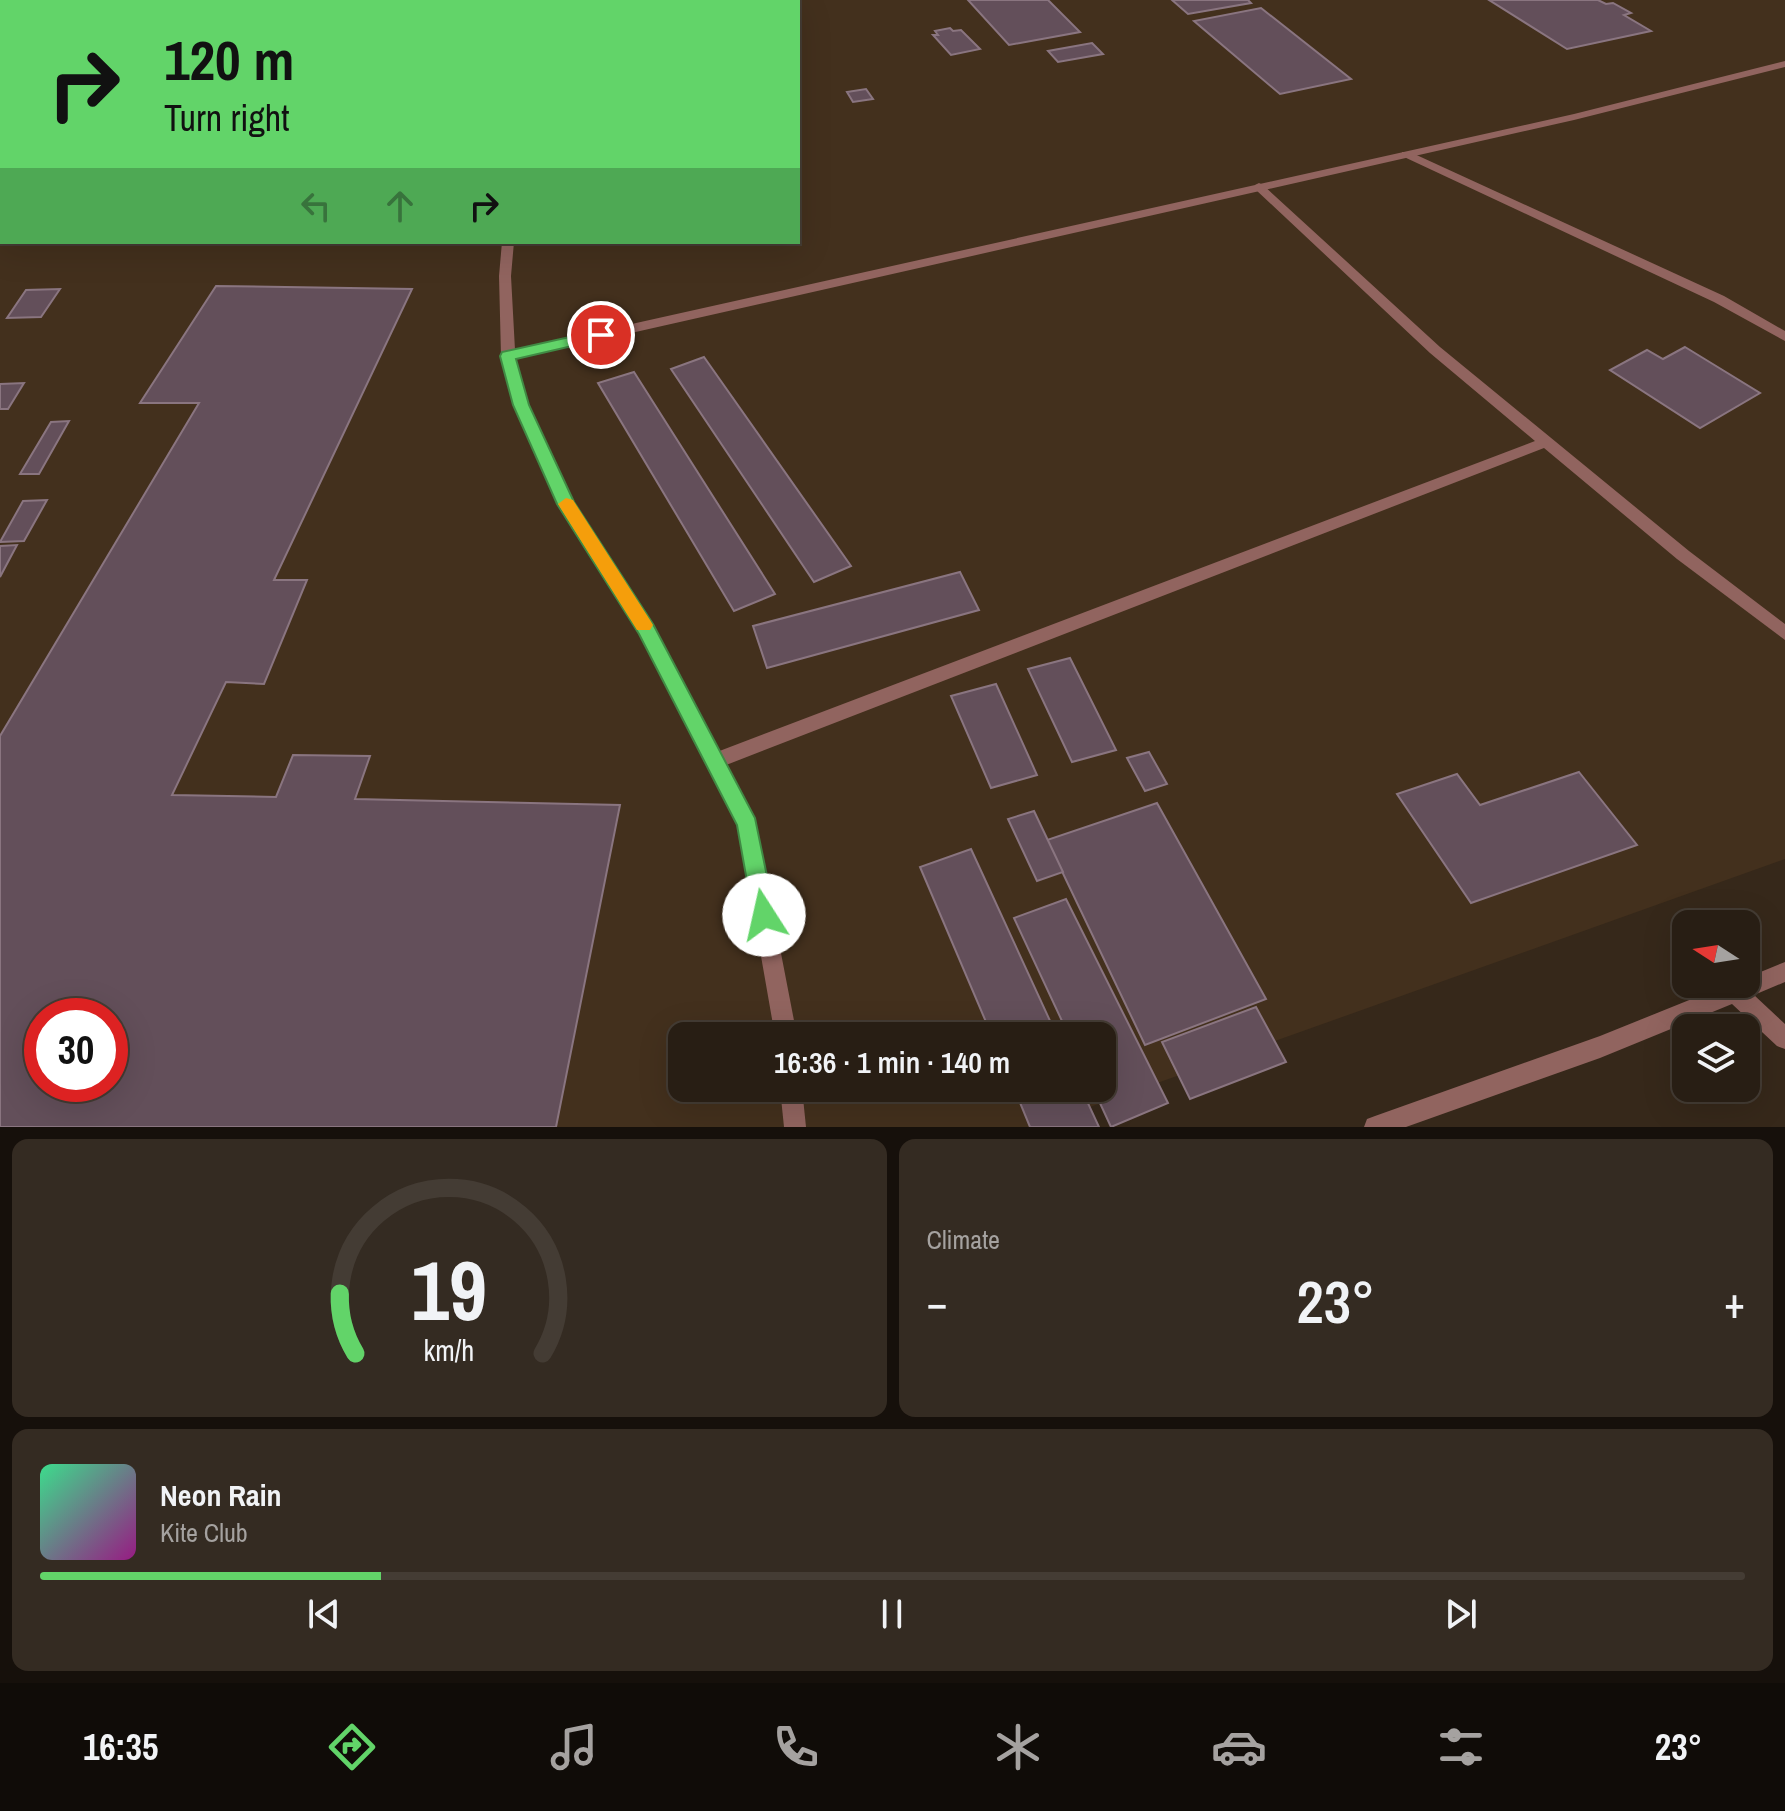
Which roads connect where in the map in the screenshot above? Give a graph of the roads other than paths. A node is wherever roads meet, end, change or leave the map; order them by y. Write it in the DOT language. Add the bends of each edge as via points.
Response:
graph roads {
  1 [pos="1785,64"];
  2 [pos="1406,154"];
  3 [pos="1259,187"];
  4 [pos="508,244"];
  5 [pos="1785,337"];
  6 [pos="508,356"];
  7 [pos="1546,442"];
  8 [pos="1785,633"];
  9 [pos="715,761"];
  10 [pos="1785,972"];
  11 [pos="1760,982"];
  12 [pos="1720,998"];
  13 [pos="1742,998"];
  14 [pos="783,1022"];
  15 [pos="1785,1038"];
  16 [pos="792,1102"];
  17 [pos="795,1127"];
  18 [pos="1375,1127"];
  1 -- 2 [label="street"];
  2 -- 3 [label="street"];
  2 -- 5 [label="street" via="1719,299"];
  3 -- 6 [label="street"];
  3 -- 7 [label="street" via="1435,350"];
  4 -- 6 [label="street"];
  6 -- 9 [label="street" via="521,405 566,504 646,629"];
  7 -- 8 [label="street"];
  7 -- 9 [label="street"];
  9 -- 14 [label="street" via="747,824"];
  10 -- 11 [label="street"];
  12 -- 18 [label="street"];
  13 -- 15 [label="street"];
  16 -- 17 [label="street"];
}
